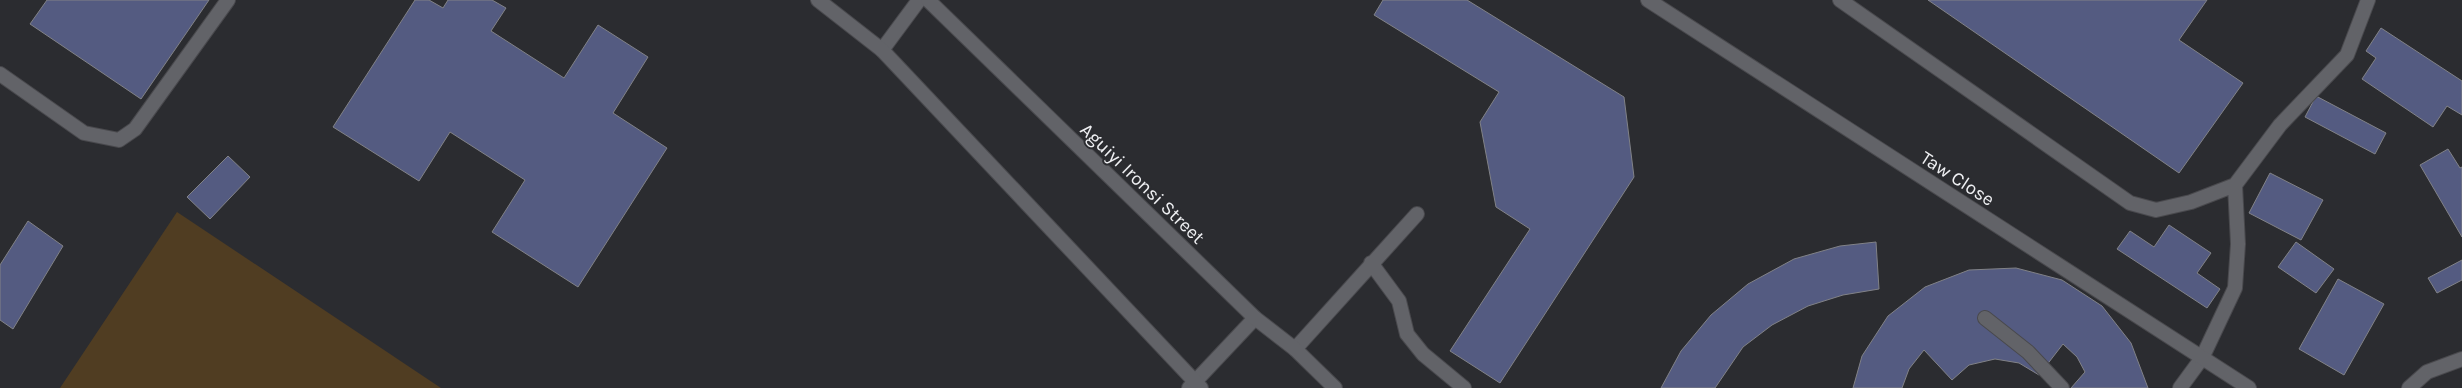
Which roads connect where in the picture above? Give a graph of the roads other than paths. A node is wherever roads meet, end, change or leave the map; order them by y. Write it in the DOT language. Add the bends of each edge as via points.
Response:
graph roads {
  1 [pos="228,0"];
  2 [pos="818,0"];
  3 [pos="919,0"];
  4 [pos="928,0"];
  5 [pos="1648,0"];
  6 [pos="1840,0"];
  7 [pos="2368,0"];
  8 [pos="882,50"];
  9 [pos="0,74"];
  10 [pos="2235,185"];
  11 [pos="1417,214"];
  12 [pos="1371,263"];
  13 [pos="1255,318"];
  14 [pos="1985,318"];
  15 [pos="1295,349"];
  16 [pos="2202,358"];
  17 [pos="2462,359"];
  18 [pos="1195,386"];
  19 [pos="1335,388"];
  20 [pos="1464,388"];
  21 [pos="2062,388"];
  22 [pos="2180,388"];
  23 [pos="2249,388"];
  24 [pos="2409,388"];
  1 -- 9 [label="main road" via="135,129 119,140 84,133"];
  2 -- 8 [label="main road"];
  3 -- 8 [label="main road"];
  4 -- 13 [label="main road, Aguiyi Ironsi Street"];
  5 -- 16 [label="main road, Taw Close"];
  6 -- 10 [label="main road" via="2130,203 2156,210 2191,202"];
  7 -- 10 [label="main road" via="2347,55 2280,126"];
  8 -- 18 [label="main road"];
  10 -- 16 [label="main road" via="2238,244 2235,288"];
  11 -- 12 [label="main road"];
  12 -- 15 [label="main road"];
  12 -- 20 [label="main road" via="1399,301 1407,334 1423,354"];
  13 -- 15 [label="main road, Aguiyi Ironsi Street"];
  13 -- 18 [label="main road"];
  14 -- 21 [label="main road" via="2028,352"];
  15 -- 19 [label="main road, Aguiyi Ironsi Street"];
  16 -- 22 [label="main road"];
  16 -- 23 [label="main road, Taw Close"];
  17 -- 24 [label="main road" via="2427,372"];
}
